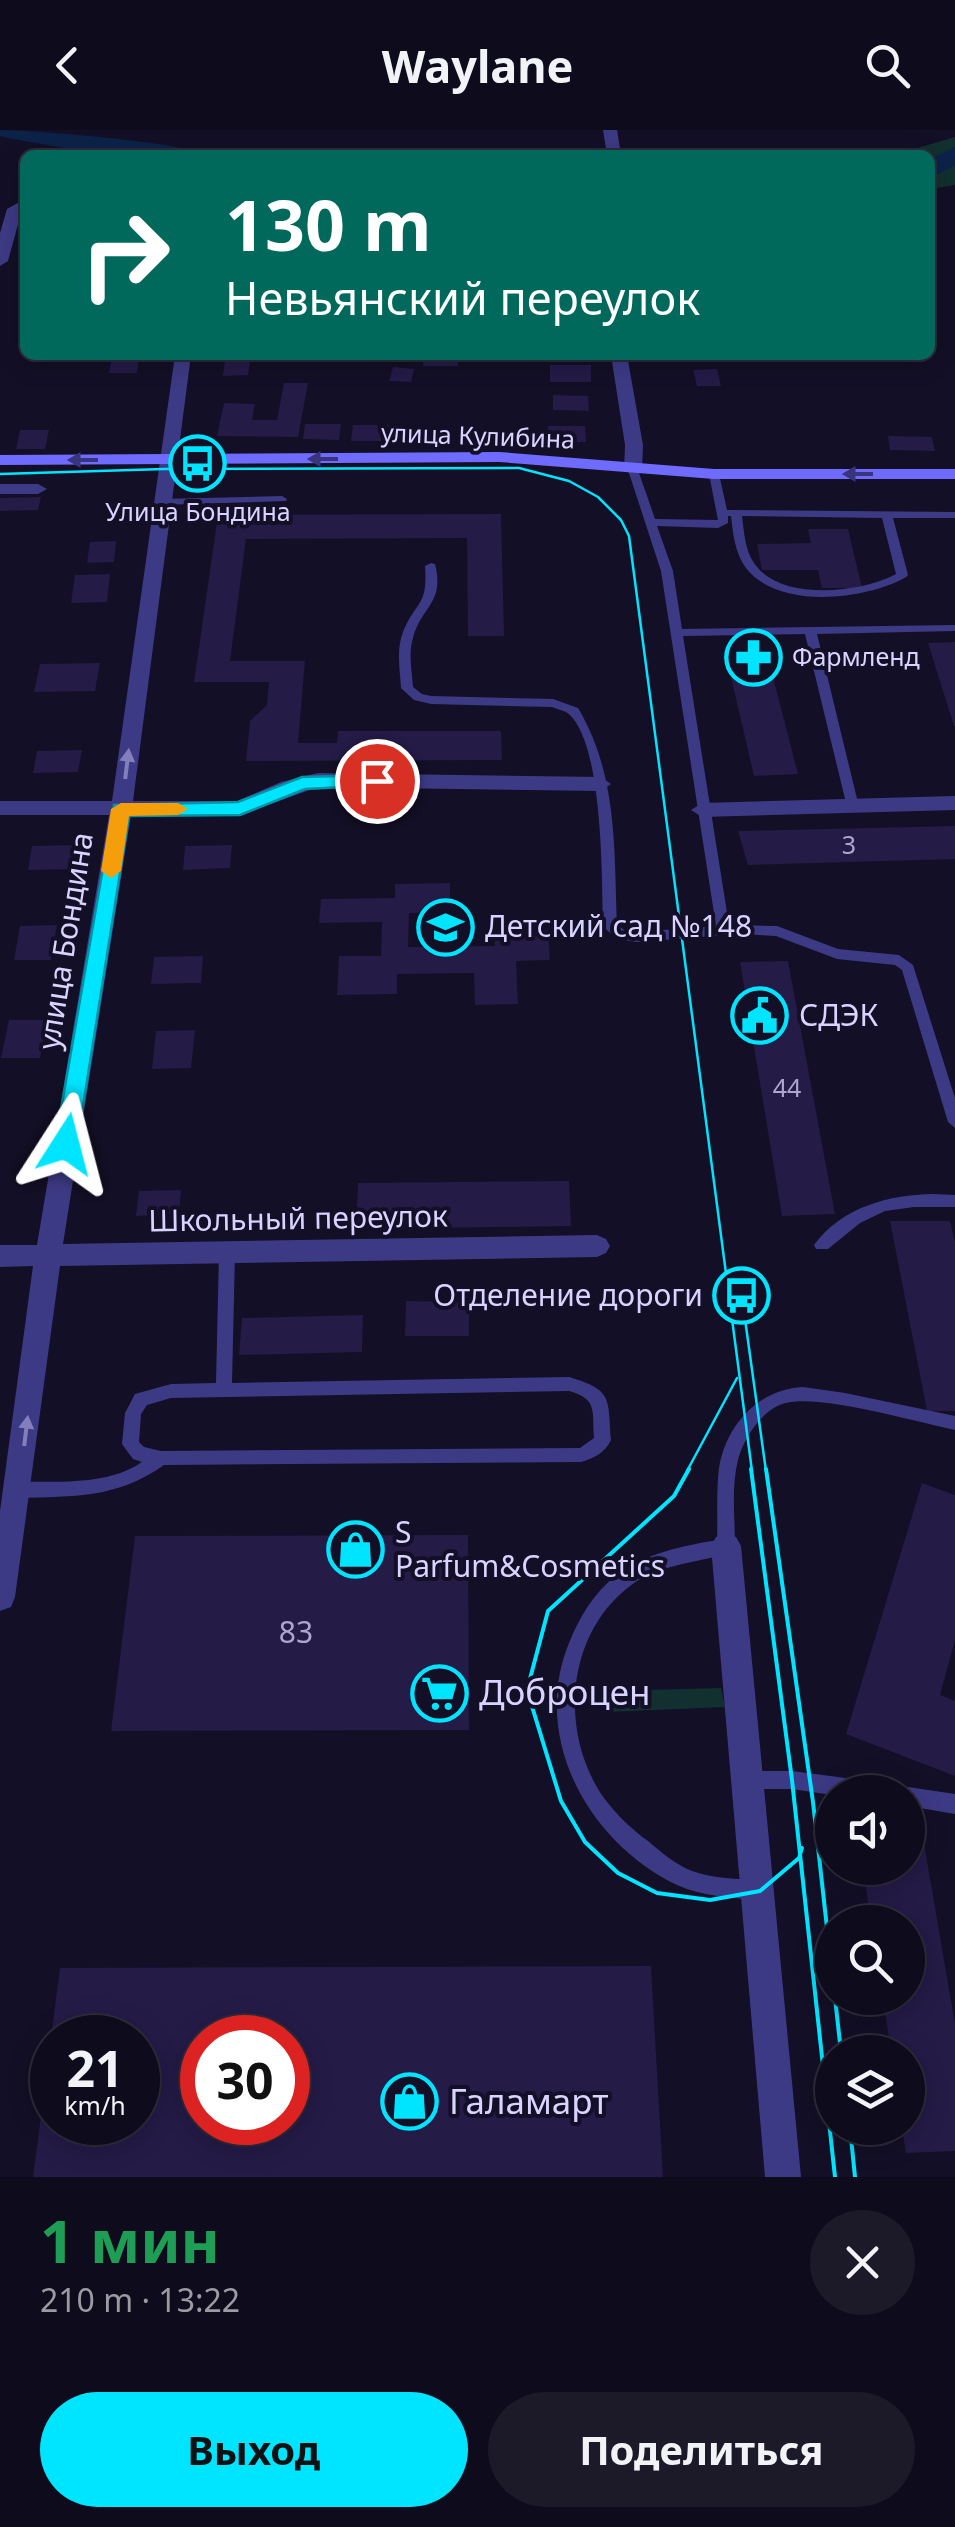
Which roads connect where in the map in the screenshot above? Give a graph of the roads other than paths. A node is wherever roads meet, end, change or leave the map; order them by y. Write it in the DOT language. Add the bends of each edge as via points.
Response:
graph roads {
  1 [pos="20,205"];
  2 [pos="0,261"];
  3 [pos="182,360"];
  4 [pos="620,360"];
  5 [pos="0,460"];
  6 [pos="166,460"];
  7 [pos="633,470"];
  8 [pos="714,474"];
  9 [pos="955,474"];
  10 [pos="38,488"];
  11 [pos="0,490"];
  12 [pos="282,500"];
  13 [pos="160,502"];
  14 [pos="729,513"];
  15 [pos="887,515"];
  16 [pos="955,515"];
  17 [pos="651,522"];
  18 [pos="431,566"];
  19 [pos="955,628"];
  20 [pos="810,631"];
  21 [pos="678,633"];
  22 [pos="601,784"];
  23 [pos="955,804"];
  24 [pos="853,806"];
  25 [pos="0,808"];
  26 [pos="121,809"];
  27 [pos="702,810"];
  28 [pos="723,930"];
  29 [pos="955,1122"];
  30 [pos="955,1201"];
  31 [pos="822,1245"];
  32 [pos="597,1246"];
  33 [pos="227,1253"];
  34 [pos="48,1255"];
  35 [pos="0,1256"];
  36 [pos="224,1390"];
  37 [pos="955,1423"];
  38 [pos="162,1458"];
  39 [pos="18,1490"];
  40 [pos="726,1546"];
  41 [pos="0,1596"];
  42 [pos="750,1780"];
  43 [pos="815,1783"];
  44 [pos="925,1800"];
  45 [pos="955,1804"];
  46 [pos="760,1890"];
  47 [pos="784,2177"];
  1 -- 2 [label="street"];
  3 -- 6 [label="street, улица Бондина"];
  4 -- 7 [label="street"];
  6 -- 5 [label="main road, улица Кулибина, one-way"];
  7 -- 6 [label="main road, улица Кулибина, one-way" via="499,457"];
  6 -- 13 [label="street, улица Бондина"];
  7 -- 8 [label="main road, улица Кулибина"];
  7 -- 17 [label="lane"];
  9 -- 8 [label="main road, улица Кулибина, one-way"];
  8 -- 14 [label="lane"];
  10 -- 11 [label="street"];
  12 -- 13 [label="lane"];
  26 -- 13 [label="street, улица Бондина, one-way"];
  14 -- 15 [label="lane"];
  14 -- 15 [label="lane" via="752,569 820,594 866,591 902,575"];
  14 -- 17 [label="lane" via="718,525"];
  15 -- 16 [label="lane"];
  17 -- 21 [label="lane"];
  18 -- 22 [label="lane" via="426,611 408,632 407,688 430,700 565,705 590,740"];
  19 -- 20 [label="lane"];
  20 -- 21 [label="lane"];
  20 -- 24 [label="lane"];
  21 -- 27 [label="lane"];
  22 -- 26 [label="street" via="318,780 240,808"];
  22 -- 28 [label="lane" via="610,927 637,937"];
  23 -- 24 [label="street"];
  24 -- 27 [label="street"];
  25 -- 26 [label="street"];
  26 -- 34 [label="street, улица Бондина"];
  27 -- 28 [label="lane"];
  28 -- 29 [label="lane" via="777,931 836,954 899,960 908,968"];
  30 -- 31 [label="lane" via="875,1205"];
  32 -- 33 [label="street, Школьный переулок"];
  33 -- 34 [label="street, Школьный переулок"];
  33 -- 36 [label="lane"];
  34 -- 35 [label="street, Школьный переулок"];
  39 -- 34 [label="street, улица Бондина, one-way"];
  36 -- 38 [label="lane" via="141,1399 132,1414 130,1444 138,1454"];
  36 -- 38 [label="lane" via="569,1384 600,1400 603,1440 581,1454"];
  37 -- 40 [label="lane" via="816,1397 790,1394 772,1401 730,1456"];
  38 -- 39 [label="lane" via="98,1487"];
  39 -- 41 [label="street, улица Бондина"];
  40 -- 42 [label="street"];
  40 -- 46 [label="lane" via="664,1557 609,1592 574,1644 562,1710 580,1780 622,1838 689,1881"];
  42 -- 43 [label="lane"];
  42 -- 46 [label="street"];
  44 -- 45 [label="lane"];
  46 -- 47 [label="street"];
}
